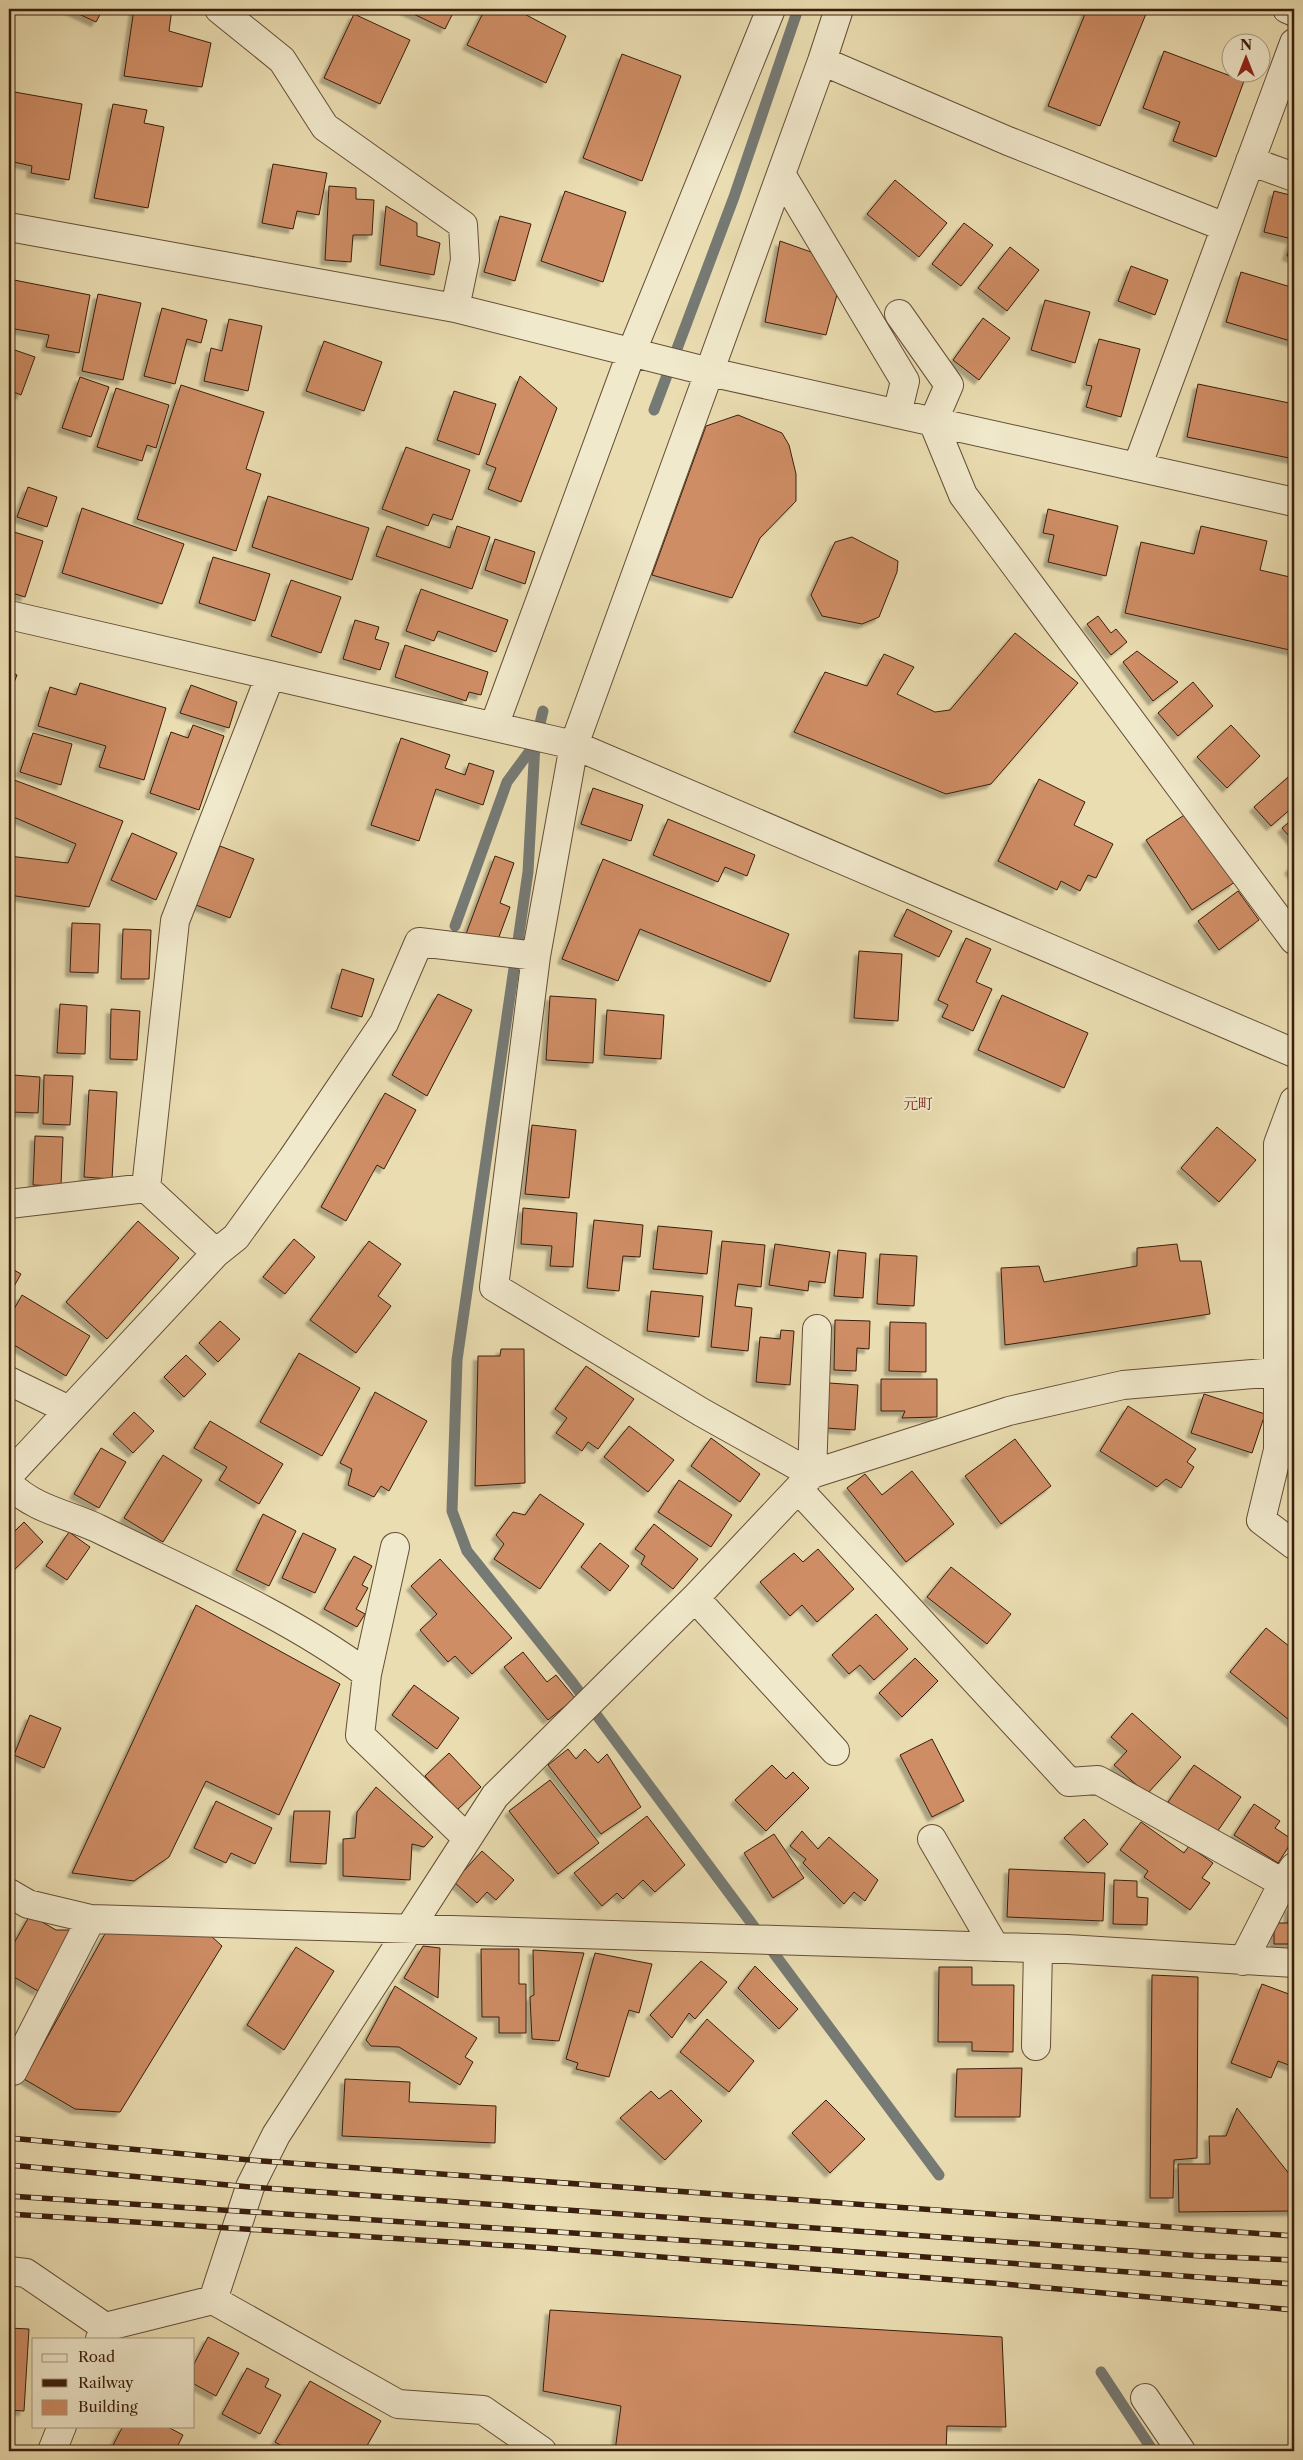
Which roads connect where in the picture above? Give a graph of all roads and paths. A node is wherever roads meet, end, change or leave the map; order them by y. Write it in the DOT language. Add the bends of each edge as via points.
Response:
graph roads {
  1 [pos="219,9"];
  2 [pos="771,9"];
  3 [pos="839,9"];
  4 [pos="1287,9"];
  5 [pos="1294,12"];
  6 [pos="1294,43"];
  7 [pos="822,61"];
  8 [pos="1250,161"];
  9 [pos="781,174"];
  10 [pos="1294,177"];
  11 [pos="1225,227"];
  12 [pos="9,228"];
  13 [pos="455,308"];
  14 [pos="899,314"];
  15 [pos="632,350"];
  16 [pos="710,372"];
  17 [pos="897,414"];
  18 [pos="933,422"];
  19 [pos="1137,467"];
  20 [pos="1294,502"];
  21 [pos="9,615"];
  22 [pos="270,676"];
  23 [pos="498,727"];
  24 [pos="568,744"];
  25 [pos="1294,940"];
  26 [pos="536,956"];
  27 [pos="1294,1053"];
  28 [pos="1294,1101"];
  29 [pos="146,1188"];
  30 [pos="9,1204"];
  31 [pos="216,1253"];
  32 [pos="816,1329"];
  33 [pos="1277,1372"];
  34 [pos="9,1381"];
  35 [pos="69,1410"];
  36 [pos="10,1482"];
  37 [pos="805,1482"];
  38 [pos="1294,1546"];
  39 [pos="395,1547"];
  40 [pos="695,1598"];
  41 [pos="367,1674"];
  42 [pos="835,1751"];
  43 [pos="467,1838"];
  44 [pos="932,1839"];
  45 [pos="1289,1875"];
  46 [pos="9,1893"];
  47 [pos="91,1919"];
  48 [pos="409,1927"];
  49 [pos="996,1947"];
  50 [pos="1038,1948"];
  51 [pos="1243,1961"];
  52 [pos="1294,1963"];
  53 [pos="1036,2046"];
  54 [pos="12,2071"];
  55 [pos="9,2271"];
  56 [pos="213,2300"];
  57 [pos="103,2333"];
  58 [pos="1145,2398"];
  59 [pos="61,2428"];
  60 [pos="52,2451"];
  61 [pos="542,2451"];
  62 [pos="1180,2451"];
  1 -- 13 [label="street" via="282,60 325,127 463,225 465,260"];
  2 -- 15 [label="street"];
  3 -- 7 [label="street"];
  4 -- 5 [label="street"];
  6 -- 8 [label="street"];
  7 -- 9 [label="street"];
  7 -- 11 [label="street" via="1008,141"];
  8 -- 10 [label="street"];
  8 -- 11 [label="street"];
  9 -- 16 [label="street"];
  9 -- 17 [label="street" via="905,382"];
  11 -- 19 [label="street"];
  12 -- 13 [label="street"];
  13 -- 15 [label="street"];
  14 -- 18 [label="street" via="949,385"];
  15 -- 16 [label="street"];
  15 -- 23 [label="street"];
  16 -- 17 [label="street"];
  16 -- 24 [label="street"];
  17 -- 18 [label="street"];
  18 -- 19 [label="street"];
  18 -- 25 [label="street" via="963,495"];
  19 -- 20 [label="street"];
  21 -- 22 [label="street"];
  22 -- 23 [label="street"];
  22 -- 29 [label="street" via="175,921"];
  23 -- 24 [label="street"];
  24 -- 26 [label="street"];
  24 -- 27 [label="street"];
  26 -- 31 [label="street" via="419,942 384,1023 236,1237"];
  26 -- 37 [label="street" via="494,1287 701,1412"];
  28 -- 33 [label="street" via="1278,1144"];
  29 -- 30 [label="street"];
  29 -- 31 [label="street"];
  31 -- 35 [label="street"];
  32 -- 37 [label="street"];
  33 -- 37 [label="street" via="1122,1385 1009,1411"];
  33 -- 38 [label="street" via="1278,1450 1262,1520"];
  34 -- 35 [label="street"];
  35 -- 36 [label="street"];
  36 -- 41 [label="street" via="43,1508 82,1521 256,1607 340,1654"];
  37 -- 40 [label="street"];
  37 -- 45 [label="street" via="1069,1782 1098,1780"];
  39 -- 41 [label="street"];
  40 -- 42 [label="street"];
  40 -- 43 [label="street" via="495,1796"];
  41 -- 43 [label="street" via="360,1735"];
  43 -- 48 [label="street"];
  44 -- 49 [label="street"];
  45 -- 51 [label="street"];
  46 -- 47 [label="street" via="28,1904"];
  47 -- 48 [label="street"];
  47 -- 54 [label="street"];
  48 -- 49 [label="street"];
  48 -- 56 [label="street" via="276,2134 250,2187"];
  49 -- 50 [label="street"];
  50 -- 51 [label="street"];
  50 -- 53 [label="street"];
  51 -- 52 [label="street"];
  55 -- 57 [label="street" via="26,2273"];
  56 -- 57 [label="street"];
  56 -- 61 [label="street" via="398,2404 484,2410"];
  58 -- 62 [label="street"];
  59 -- 60 [label="street"];
}
